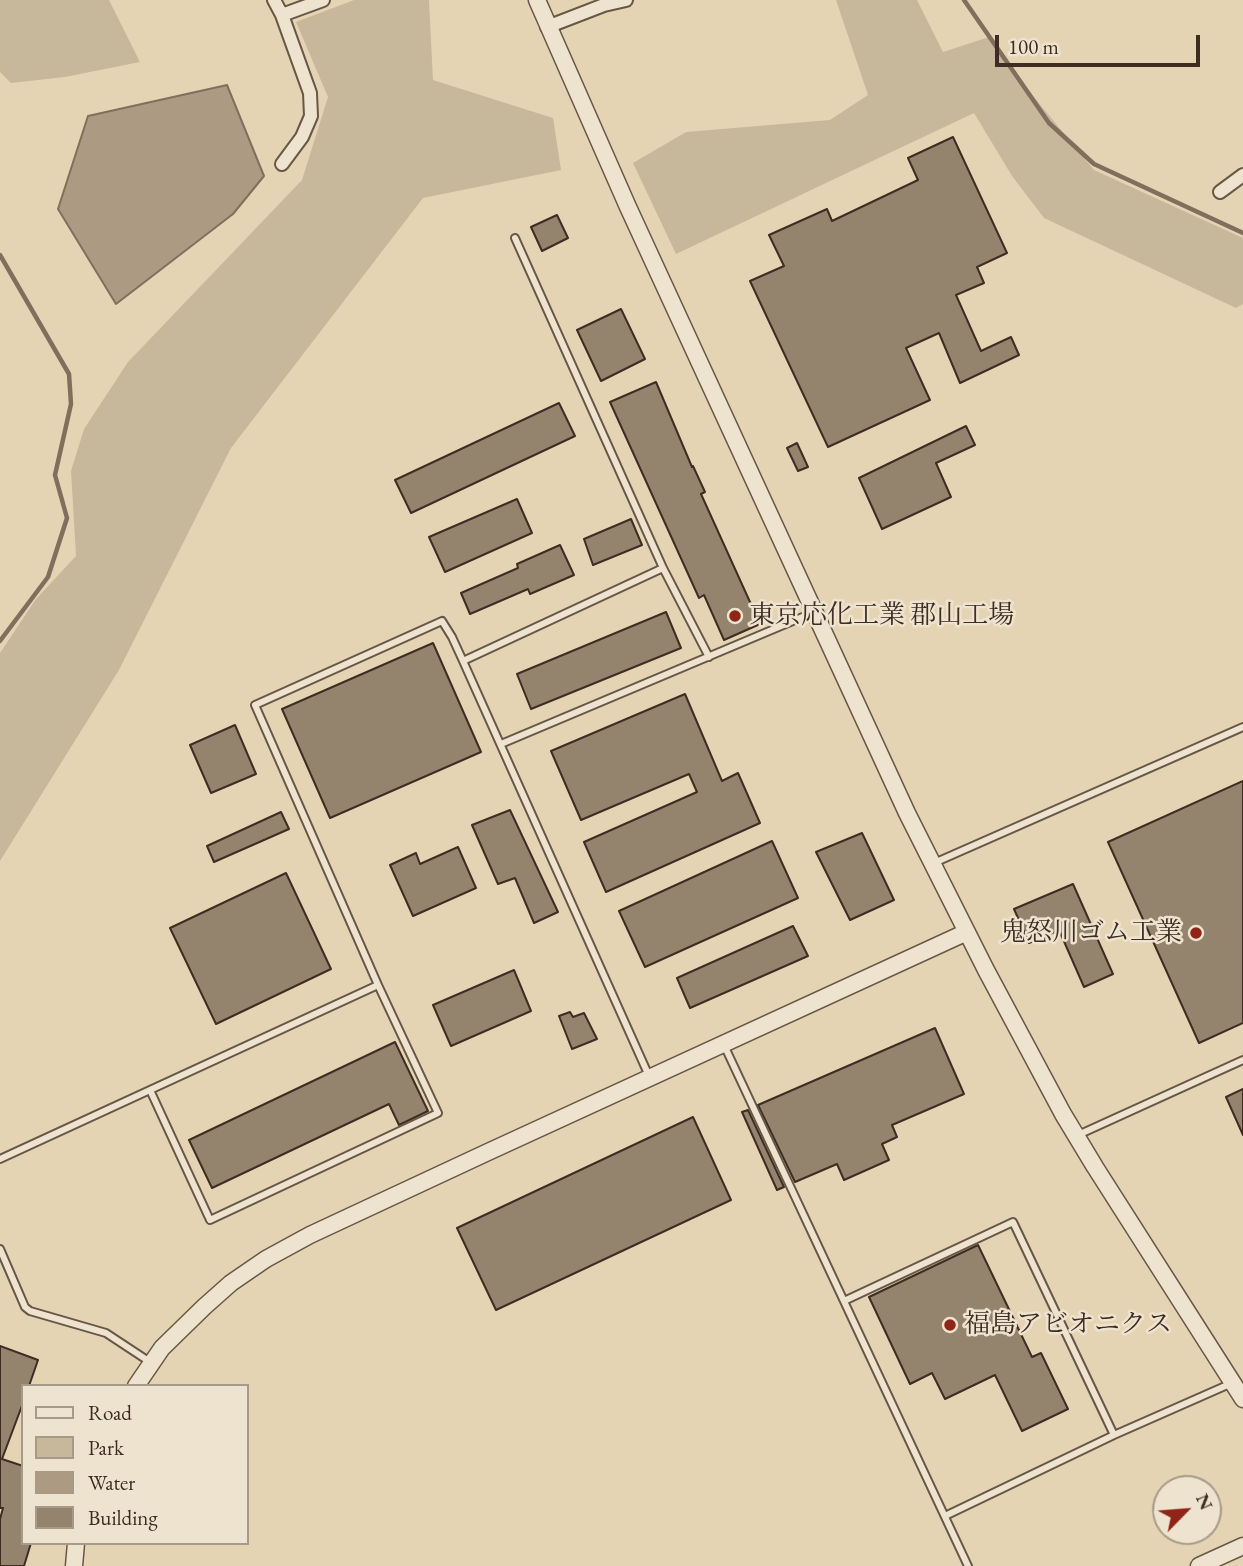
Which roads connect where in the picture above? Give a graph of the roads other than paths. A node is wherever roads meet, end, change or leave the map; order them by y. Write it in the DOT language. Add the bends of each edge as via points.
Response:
graph roads {
  1 [pos="274,0"];
  2 [pos="323,0"];
  3 [pos="537,0"];
  4 [pos="626,0"];
  5 [pos="282,15"];
  6 [pos="547,27"];
  7 [pos="282,164"];
  8 [pos="1243,174"];
  9 [pos="1220,192"];
  10 [pos="515,238"];
  11 [pos="663,568"];
  12 [pos="815,612"];
  13 [pos="709,657"];
  14 [pos="463,661"];
  15 [pos="1243,727"];
  16 [pos="501,744"];
  17 [pos="932,863"];
  18 [pos="967,932"];
  19 [pos="378,985"];
  20 [pos="724,1045"];
  21 [pos="1243,1060"];
  22 [pos="649,1078"];
  23 [pos="150,1090"];
  24 [pos="1076,1135"];
  25 [pos="0,1159"];
  26 [pos="0,1249"];
  27 [pos="844,1301"];
  28 [pos="152,1363"];
  29 [pos="1232,1383"];
  30 [pos="137,1384"];
  31 [pos="1243,1399"];
  32 [pos="1114,1435"];
  33 [pos="945,1517"];
  34 [pos="76,1545"];
  35 [pos="1243,1546"];
  36 [pos="74,1566"];
  37 [pos="968,1566"];
  38 [pos="1199,1566"];
  1 -- 5 [label="street"];
  2 -- 5 [label="street"];
  3 -- 6 [label="street"];
  4 -- 6 [label="street"];
  5 -- 7 [label="street" via="310,93 311,116"];
  6 -- 12 [label="street"];
  8 -- 9 [label="street"];
  10 -- 11 [label="lane"];
  11 -- 13 [label="lane"];
  11 -- 14 [label="lane"];
  12 -- 13 [label="lane"];
  12 -- 17 [label="street"];
  13 -- 16 [label="lane"];
  14 -- 16 [label="lane"];
  14 -- 19 [label="lane" via="442,621 255,705"];
  15 -- 17 [label="lane"];
  16 -- 22 [label="lane"];
  17 -- 18 [label="street"];
  18 -- 20 [label="street"];
  18 -- 24 [label="street"];
  19 -- 23 [label="lane"];
  19 -- 23 [label="lane" via="438,1113 210,1220"];
  20 -- 22 [label="street"];
  20 -- 27 [label="lane"];
  21 -- 24 [label="lane"];
  22 -- 28 [label="street" via="266,1259 213,1299"];
  23 -- 25 [label="lane"];
  24 -- 29 [label="street"];
  26 -- 28 [label="lane" via="30,1311 106,1333"];
  27 -- 32 [label="lane" via="1013,1222"];
  27 -- 33 [label="lane"];
  28 -- 30 [label="street"];
  29 -- 31 [label="street"];
  29 -- 32 [label="lane"];
  32 -- 33 [label="lane"];
  33 -- 37 [label="lane"];
  34 -- 36 [label="street"];
  35 -- 38 [label="street"];
}
